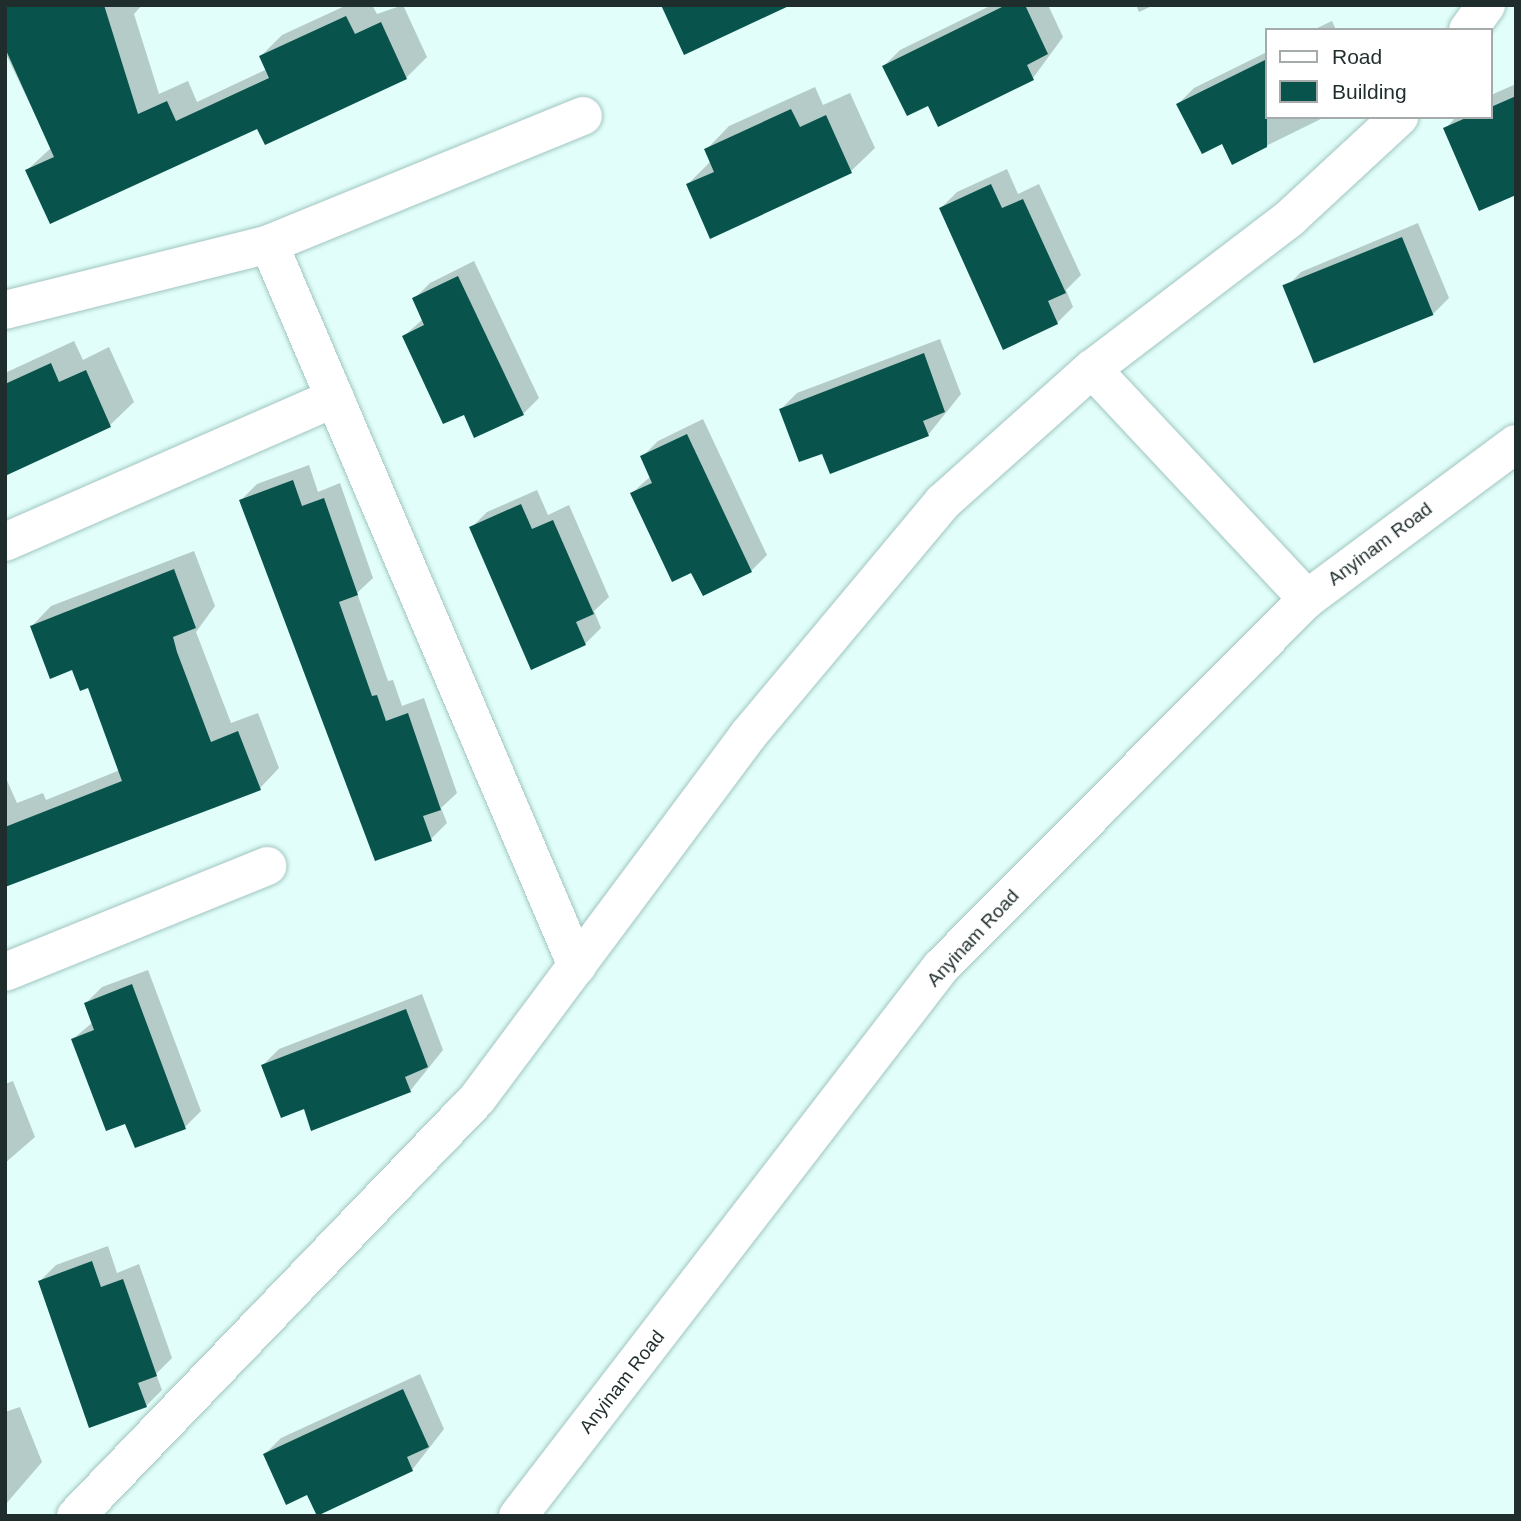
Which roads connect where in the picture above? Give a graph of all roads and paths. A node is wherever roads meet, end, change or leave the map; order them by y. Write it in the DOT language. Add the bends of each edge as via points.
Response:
graph roads {
  1 [pos="1486,5"];
  2 [pos="1469,28"];
  3 [pos="583,116"];
  4 [pos="1397,119"];
  5 [pos="269,244"];
  6 [pos="5,310"];
  7 [pos="1092,369"];
  8 [pos="335,398"];
  9 [pos="1516,444"];
  10 [pos="5,542"];
  11 [pos="1307,599"];
  12 [pos="267,866"];
  13 [pos="577,965"];
  14 [pos="5,972"];
  15 [pos="76,1516"];
  16 [pos="519,1516"];
  1 -- 2 [label="street"];
  3 -- 5 [label="street"];
  4 -- 7 [label="street" via="1290,218"];
  5 -- 6 [label="street"];
  5 -- 8 [label="street"];
  7 -- 11 [label="street"];
  7 -- 13 [label="street" via="943,502 749,734"];
  8 -- 10 [label="street"];
  8 -- 13 [label="street"];
  9 -- 11 [label="street, Anyinam Road"];
  11 -- 16 [label="street, Anyinam Road" via="941,967"];
  12 -- 14 [label="street"];
  13 -- 15 [label="street" via="477,1099"];
}
